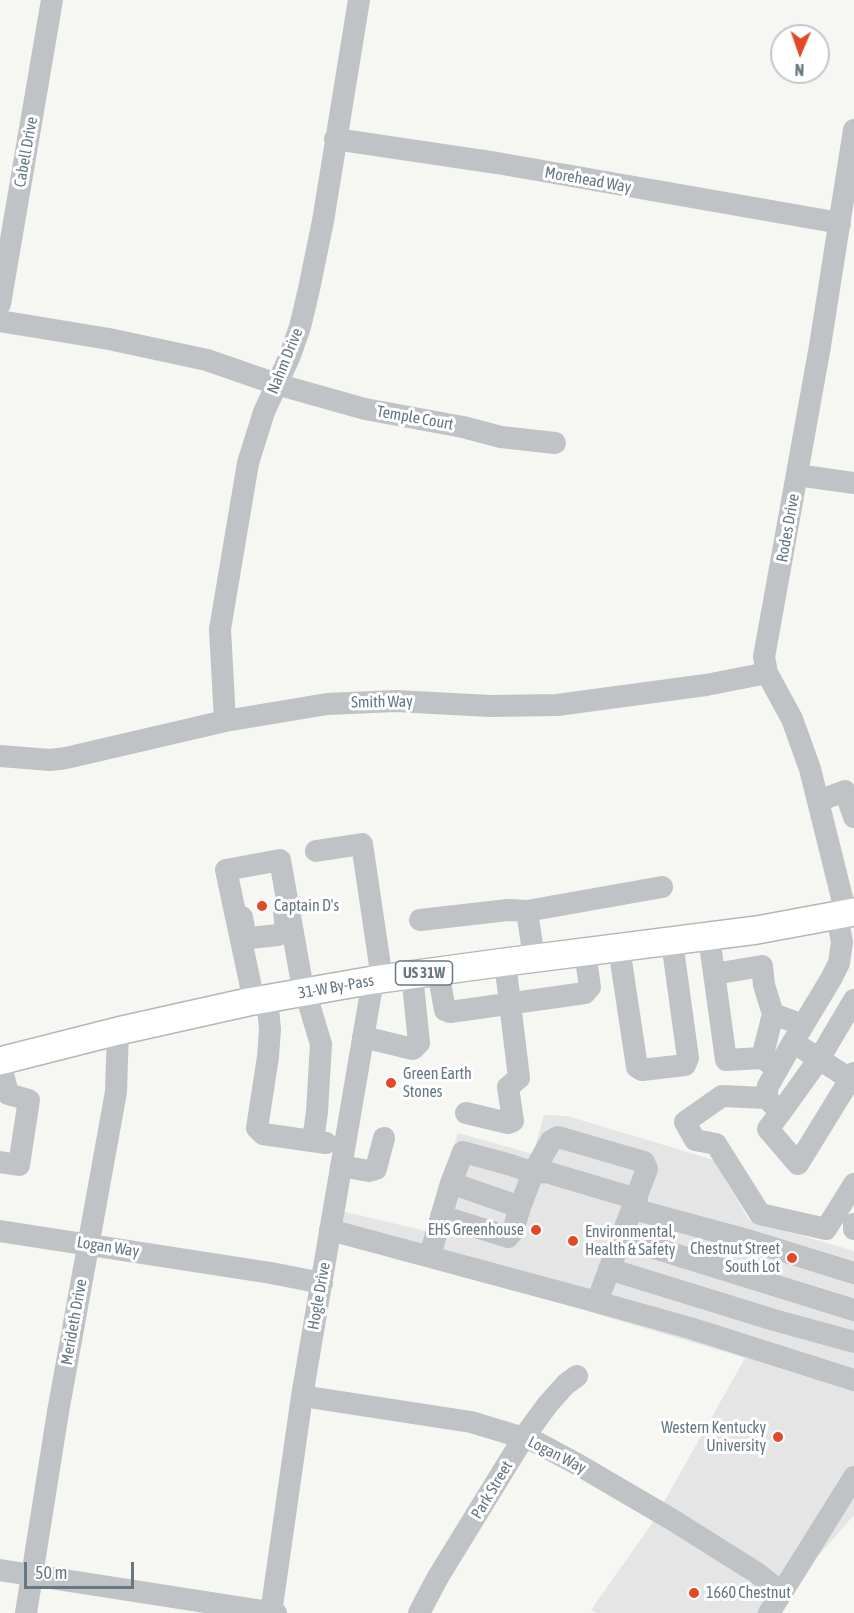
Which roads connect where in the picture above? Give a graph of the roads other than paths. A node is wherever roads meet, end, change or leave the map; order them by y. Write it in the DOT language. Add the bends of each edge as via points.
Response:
graph roads {
  1 [pos="52,0"];
  2 [pos="359,0"];
  3 [pos="854,130"];
  4 [pos="335,139"];
  5 [pos="840,223"];
  6 [pos="0,304"];
  7 [pos="0,321"];
  8 [pos="276,384"];
  9 [pos="555,442"];
  10 [pos="797,474"];
  11 [pos="854,483"];
  12 [pos="768,673"];
  13 [pos="225,721"];
  14 [pos="0,756"];
  15 [pos="850,785"];
  16 [pos="818,801"];
  17 [pos="854,817"];
  18 [pos="316,851"];
  19 [pos="846,878"];
  20 [pos="286,882"];
  21 [pos="229,884"];
  22 [pos="662,887"];
  23 [pos="528,911"];
  24 [pos="846,914"];
  25 [pos="420,920"];
  26 [pos="757,930"];
  27 [pos="709,937"];
  28 [pos="672,942"];
  29 [pos="619,948"];
  30 [pos="585,952"];
  31 [pos="534,958"];
  32 [pos="504,962"];
  33 [pos="762,966"];
  34 [pos="425,973"];
  35 [pos="714,974"];
  36 [pos="378,979"];
  37 [pos="305,992"];
  38 [pos="260,1000"];
  39 [pos="854,1000"];
  40 [pos="510,1004"];
  41 [pos="773,1014"];
  42 [pos="117,1031"];
  43 [pos="798,1034"];
  44 [pos="363,1037"];
  45 [pos="819,1059"];
  46 [pos="0,1061"];
  47 [pos="852,1076"];
  48 [pos="771,1085"];
  49 [pos="4,1098"];
  50 [pos="466,1113"];
  51 [pos="384,1138"];
  52 [pos="312,1140"];
  53 [pos="342,1156"];
  54 [pos="0,1162"];
  55 [pos="533,1173"];
  56 [pos="451,1183"];
  57 [pos="854,1184"];
  58 [pos="635,1204"];
  59 [pos="520,1207"];
  60 [pos="441,1216"];
  61 [pos="854,1224"];
  62 [pos="330,1230"];
  63 [pos="854,1230"];
  64 [pos="0,1231"];
  65 [pos="621,1238"];
  66 [pos="87,1244"];
  67 [pos="429,1255"];
  68 [pos="609,1269"];
  69 [pos="854,1273"];
  70 [pos="322,1283"];
  71 [pos="597,1302"];
  72 [pos="854,1310"];
  73 [pos="854,1342"];
  74 [pos="577,1376"];
  75 [pos="854,1380"];
  76 [pos="302,1396"];
  77 [pos="524,1437"];
  78 [pos="854,1477"];
  79 [pos="0,1570"];
  80 [pos="33,1576"];
  81 [pos="782,1593"];
  82 [pos="26,1613"];
  83 [pos="272,1613"];
  84 [pos="419,1613"];
  85 [pos="769,1613"];
  1 -- 6 [label="street, Cabell Drive"];
  2 -- 4 [label="street, Nahm Drive"];
  3 -- 5 [label="street, Rodes Drive"];
  4 -- 5 [label="street, Morehead Way"];
  4 -- 8 [label="street, Nahm Drive" via="307,298 289,358"];
  5 -- 10 [label="street, Rodes Drive"];
  7 -- 8 [label="street, Temple Court" via="207,360"];
  8 -- 9 [label="street, Temple Court" via="365,409 501,437"];
  8 -- 13 [label="street, Nahm Drive" via="248,463 223,608 220,651"];
  10 -- 11 [label="street"];
  10 -- 12 [label="street, Rodes Drive" via="765,652"];
  12 -- 13 [label="street, Smith Way" via="573,703 512,706 396,700 350,702"];
  12 -- 16 [label="street, Rodes Drive" via="792,719"];
  13 -- 14 [label="street, Smith Way" via="66,758"];
  15 -- 16 [label="street"];
  15 -- 17 [label="street"];
  16 -- 19 [label="street, Rodes Drive"];
  18 -- 36 [label="street, Hogle Drive" via="362,844"];
  19 -- 24 [label="street, Rodes Drive"];
  20 -- 21 [label="street" via="280,860 226,870"];
  20 -- 21 [label="street" via="282,896 286,930 278,935 250,938 245,934 237,892"];
  20 -- 37 [label="street"];
  21 -- 38 [label="street"];
  22 -- 23 [label="street"];
  23 -- 25 [label="street"];
  23 -- 31 [label="street"];
  24 -- 26 [label="main road, 31-W By-Pass / US 31W"];
  24 -- 43 [label="street, Rodes Drive" via="839,963"];
  26 -- 27 [label="main road, 31-W By-Pass / US 31W"];
  26 -- 33 [label="street"];
  27 -- 28 [label="main road, 31-W By-Pass / US 31W"];
  27 -- 35 [label="street"];
  28 -- 29 [label="main road, 31-W By-Pass / US 31W"];
  28 -- 29 [label="street" via="688,1058 685,1065 642,1070 637,1067"];
  29 -- 30 [label="main road, 31-W By-Pass / US 31W"];
  30 -- 31 [label="main road, 31-W By-Pass / US 31W"];
  30 -- 40 [label="street" via="590,987 585,993"];
  31 -- 32 [label="main road, 31-W By-Pass / US 31W"];
  32 -- 34 [label="main road, 31-W By-Pass / US 31W"];
  32 -- 40 [label="street"];
  33 -- 35 [label="street"];
  33 -- 41 [label="street"];
  34 -- 36 [label="main road, 31-W By-Pass / US 31W"];
  34 -- 40 [label="street" via="445,1010 450,1012"];
  34 -- 44 [label="street" via="419,1043 413,1049"];
  35 -- 48 [label="street" via="726,1060"];
  36 -- 37 [label="main road, 31-W By-Pass / US 31W"];
  36 -- 44 [label="street, Hogle Drive"];
  37 -- 38 [label="main road, 31-W By-Pass / US 31W"];
  37 -- 52 [label="street" via="321,1050"];
  38 -- 42 [label="main road, 31-W By-Pass / US 31W"];
  38 -- 52 [label="street" via="270,1029 257,1128 263,1134"];
  39 -- 45 [label="street"];
  40 -- 50 [label="street" via="519,1078 508,1087 513,1121 508,1124"];
  41 -- 43 [label="street"];
  41 -- 48 [label="street"];
  42 -- 46 [label="main road, 31-W By-Pass / US 31W"];
  42 -- 66 [label="street, Merideth Drive" via="116,1092"];
  43 -- 45 [label="street"];
  43 -- 48 [label="street, Rodes Drive"];
  44 -- 53 [label="street, Hogle Drive"];
  45 -- 47 [label="street"];
  45 -- 48 [label="street"];
  46 -- 49 [label="street"];
  47 -- 48 [label="street" via="798,1164 768,1129"];
  48 -- 57 [label="street" via="722,1095 686,1122 695,1140 716,1144 760,1214 826,1229"];
  49 -- 54 [label="street" via="29,1100 19,1165"];
  51 -- 53 [label="street" via="376,1169 369,1171"];
  52 -- 53 [label="street"];
  53 -- 62 [label="street, Hogle Drive"];
  55 -- 56 [label="street" via="463,1152"];
  55 -- 58 [label="street" via="546,1172"];
  55 -- 58 [label="street" via="551,1141 558,1137 644,1162 647,1168"];
  55 -- 59 [label="street"];
  56 -- 59 [label="street"];
  56 -- 60 [label="street"];
  58 -- 65 [label="street"];
  58 -- 69 [label="street"];
  59 -- 60 [label="street" via="508,1237"];
  60 -- 67 [label="street"];
  61 -- 63 [label="street"];
  62 -- 67 [label="street"];
  62 -- 70 [label="street, Hogle Drive"];
  64 -- 66 [label="street, Logan Way"];
  65 -- 68 [label="street"];
  65 -- 72 [label="street"];
  66 -- 70 [label="street, Logan Way"];
  66 -- 80 [label="street, Merideth Drive"];
  67 -- 71 [label="street"];
  68 -- 71 [label="street"];
  68 -- 73 [label="street"];
  70 -- 76 [label="street, Hogle Drive"];
  71 -- 75 [label="street"];
  74 -- 77 [label="street, Park Street" via="548,1404"];
  76 -- 77 [label="street, Logan Way" via="471,1422"];
  76 -- 83 [label="street, Hogle Drive"];
  77 -- 81 [label="street, Logan Way" via="671,1519"];
  77 -- 84 [label="street, Park Street"];
  78 -- 81 [label="street"];
  79 -- 80 [label="street"];
  80 -- 82 [label="street, Merideth Drive"];
  80 -- 83 [label="street"];
  81 -- 85 [label="street"];
}
